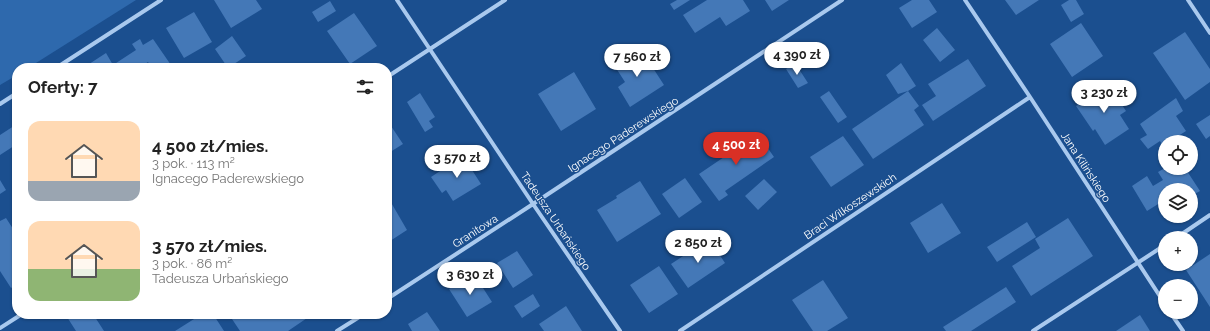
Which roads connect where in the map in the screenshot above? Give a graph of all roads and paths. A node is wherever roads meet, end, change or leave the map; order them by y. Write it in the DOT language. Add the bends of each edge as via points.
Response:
graph roads {
  1 [pos="161,0"];
  2 [pos="397,0"];
  3 [pos="505,0"];
  4 [pos="842,0"];
  5 [pos="965,0"];
  6 [pos="1188,0"];
  7 [pos="1210,33"];
  8 [pos="430,49"];
  9 [pos="64,63"];
  10 [pos="392,74"];
  11 [pos="12,96"];
  12 [pos="1030,97"];
  13 [pos="0,104"];
  14 [pos="533,204"];
  15 [pos="1210,215"];
  16 [pos="1186,231"];
  17 [pos="1158,250"];
  18 [pos="1137,264"];
  19 [pos="1158,294"];
  20 [pos="392,296"];
  21 [pos="14,319"];
  22 [pos="356,319"];
  23 [pos="1175,319"];
  24 [pos="0,328"];
  25 [pos="337,331"];
  26 [pos="620,331"];
  27 [pos="680,331"];
  28 [pos="1033,331"];
  29 [pos="1183,331"];
  1 -- 9 [label="street"];
  2 -- 8 [label="street, Tadeusza Urbańskiego"];
  3 -- 8 [label="street"];
  4 -- 14 [label="street, Ignacego Paderewskiego"];
  5 -- 12 [label="street, Jana Kilińskiego"];
  6 -- 7 [label="street"];
  8 -- 10 [label="street"];
  8 -- 14 [label="street, Tadeusza Urbańskiego"];
  11 -- 13 [label="street"];
  12 -- 18 [label="street, Jana Kilińskiego"];
  12 -- 27 [label="street, Braci Wilkoszewskich"];
  14 -- 20 [label="street, Granitowa"];
  14 -- 26 [label="street, Tadeusza Urbańskiego"];
  15 -- 16 [label="street"];
  17 -- 18 [label="street"];
  18 -- 19 [label="street, Jana Kilińskiego"];
  18 -- 28 [label="street"];
  21 -- 24 [label="street"];
  22 -- 25 [label="street"];
  23 -- 29 [label="street"];
}
